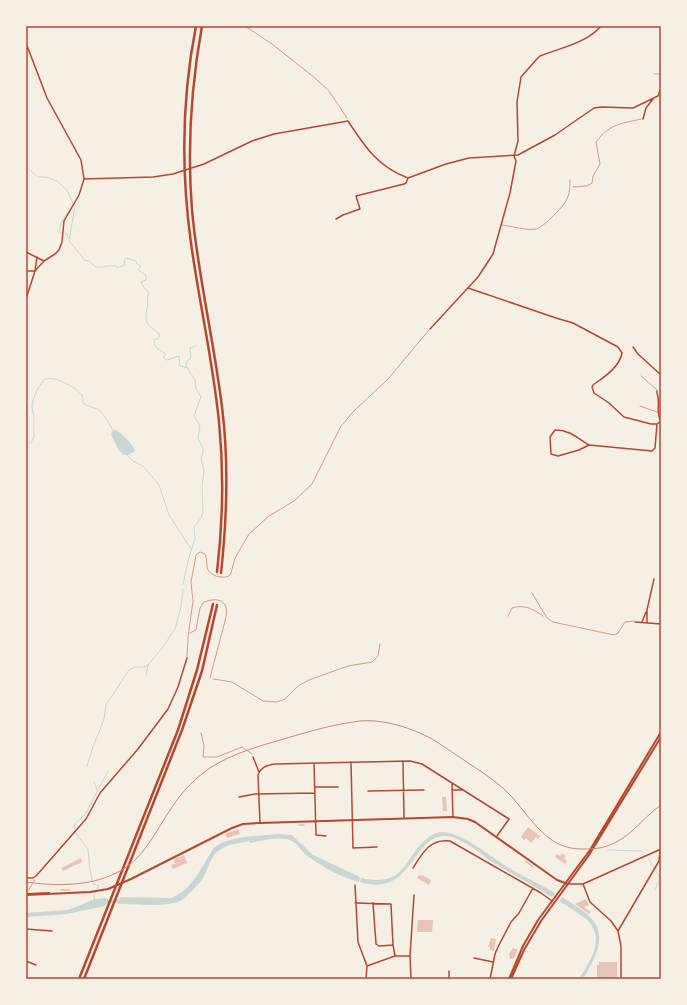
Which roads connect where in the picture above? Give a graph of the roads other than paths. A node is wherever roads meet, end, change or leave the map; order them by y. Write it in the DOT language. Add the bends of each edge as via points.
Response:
graph roads {
  1 [pos="196,26"];
  2 [pos="202,26"];
  3 [pos="601,26"];
  4 [pos="26,43"];
  5 [pos="654,74"];
  6 [pos="661,75"];
  7 [pos="661,88"];
  8 [pos="653,99"];
  9 [pos="643,119"];
  10 [pos="514,156"];
  11 [pos="408,178"];
  12 [pos="84,179"];
  13 [pos="570,180"];
  14 [pos="336,219"];
  15 [pos="502,225"];
  16 [pos="26,252"];
  17 [pos="37,258"];
  18 [pos="44,261"];
  19 [pos="35,271"];
  20 [pos="26,272"];
  21 [pos="468,288"];
  22 [pos="26,299"];
  23 [pos="430,329"];
  24 [pos="633,347"];
  25 [pos="661,375"];
  26 [pos="641,376"];
  27 [pos="657,391"];
  28 [pos="660,400"];
  29 [pos="640,406"];
  30 [pos="658,413"];
  31 [pos="661,421"];
  32 [pos="657,424"];
  33 [pos="589,445"];
  34 [pos="217,572"];
  35 [pos="222,573"];
  36 [pos="654,579"];
  37 [pos="532,593"];
  38 [pos="212,604"];
  39 [pos="217,605"];
  40 [pos="647,610"];
  41 [pos="635,622"];
  42 [pos="642,622"];
  43 [pos="647,623"];
  44 [pos="661,624"];
  45 [pos="189,633"];
  46 [pos="187,658"];
  47 [pos="210,678"];
  48 [pos="661,732"];
  49 [pos="661,737"];
  50 [pos="253,757"];
  51 [pos="403,761"];
  52 [pos="351,762"];
  53 [pos="314,763"];
  54 [pos="260,772"];
  55 [pos="452,783"];
  56 [pos="338,787"];
  57 [pos="315,788"];
  58 [pos="424,790"];
  59 [pos="452,790"];
  60 [pos="462,790"];
  61 [pos="368,791"];
  62 [pos="403,791"];
  63 [pos="315,793"];
  64 [pos="259,794"];
  65 [pos="239,797"];
  66 [pos="453,817"];
  67 [pos="404,818"];
  68 [pos="352,821"];
  69 [pos="316,822"];
  70 [pos="260,823"];
  71 [pos="326,836"];
  72 [pos="497,836"];
  73 [pos="377,847"];
  74 [pos="661,849"];
  75 [pos="660,862"];
  76 [pos="413,868"];
  77 [pos="26,878"];
  78 [pos="565,883"];
  79 [pos="568,884"];
  80 [pos="584,884"];
  81 [pos="355,885"];
  82 [pos="533,888"];
  83 [pos="26,894"];
  84 [pos="414,895"];
  85 [pos="553,900"];
  86 [pos="356,903"];
  87 [pos="374,903"];
  88 [pos="26,929"];
  89 [pos="52,931"];
  90 [pos="618,931"];
  91 [pos="393,945"];
  92 [pos="395,956"];
  93 [pos="410,956"];
  94 [pos="474,958"];
  95 [pos="26,961"];
  96 [pos="493,962"];
  97 [pos="36,965"];
  98 [pos="367,966"];
  99 [pos="448,971"];
  100 [pos="79,979"];
  101 [pos="84,979"];
  102 [pos="366,979"];
  103 [pos="411,979"];
  104 [pos="449,979"];
  105 [pos="490,979"];
  106 [pos="510,979"];
  107 [pos="621,979"];
  1 -- 34 [label="highway" via="186,104 185,182 191,242 220,432 222,496"];
  2 -- 35 [label="highway" via="191,103 190,166 196,242 219,379 226,441 227,496"];
  3 -- 10 [label="street" via="577,43 540,56 523,74 518,102 518,141"];
  4 -- 12 [label="street" via="47,98 81,160"];
  5 -- 6 [label="lane"];
  7 -- 8 [label="street" via="658,96"];
  8 -- 9 [label="street" via="647,106"];
  8 -- 10 [label="street" via="633,108 594,108 555,135"];
  10 -- 11 [label="street" via="469,158"];
  10 -- 15 [label="street" via="516,161"];
  11 -- 12 [label="street" via="391,170 372,155 348,121 274,134 198,167 177,173 153,177"];
  11 -- 14 [label="street" via="404,184 356,196 360,209"];
  12 -- 18 [label="street" via="79,195 64,221 59,250"];
  13 -- 15 [label="lane" via="567,200 538,228"];
  15 -- 21 [label="street" via="492,257"];
  16 -- 17 [label="street"];
  17 -- 18 [label="street"];
  17 -- 19 [label="street"];
  18 -- 19 [label="street"];
  19 -- 20 [label="street"];
  19 -- 22 [label="street"];
  21 -- 23 [label="street"];
  21 -- 32 [label="street" via="573,323 618,347 622,353 619,361 606,376 593,385 593,391 624,417"];
  23 -- 45 [label="lane" via="388,379 341,426 312,484 294,501 269,516 249,534 234,558 229,576 224,578 210,573 205,554 197,553 191,582 193,601"];
  24 -- 25 [label="street"];
  26 -- 27 [label="lane"];
  27 -- 28 [label="street"];
  28 -- 30 [label="street"];
  29 -- 30 [label="lane"];
  30 -- 31 [label="street"];
  31 -- 32 [label="street"];
  32 -- 33 [label="street" via="653,451"];
  33 -- 33 [label="street" via="566,432 555,430 550,437 551,454 558,456"];
  36 -- 40 [label="street"];
  37 -- 41 [label="lane" via="547,618 558,623 614,635 625,622"];
  38 -- 100 [label="highway" via="202,654 176,736"];
  39 -- 101 [label="highway" via="197,687 182,730"];
  40 -- 42 [label="street"];
  40 -- 43 [label="street"];
  41 -- 42 [label="street"];
  42 -- 43 [label="street"];
  43 -- 44 [label="street"];
  45 -- 46 [label="lane"];
  45 -- 47 [label="lane" via="196,630 200,608 204,602 216,601 225,604 226,617"];
  46 -- 77 [label="street" via="168,709 138,749 100,792 86,819 36,876"];
  48 -- 78 [label="main road" via="590,850"];
  49 -- 79 [label="main road" via="589,855"];
  50 -- 54 [label="street"];
  51 -- 52 [label="street"];
  51 -- 55 [label="street" via="422,764"];
  51 -- 62 [label="street"];
  52 -- 53 [label="street"];
  52 -- 68 [label="street"];
  53 -- 54 [label="street" via="270,765"];
  53 -- 57 [label="street"];
  54 -- 64 [label="street"];
  55 -- 59 [label="street"];
  55 -- 60 [label="street"];
  56 -- 57 [label="street"];
  57 -- 63 [label="street"];
  58 -- 62 [label="street"];
  59 -- 60 [label="street"];
  59 -- 66 [label="street"];
  60 -- 72 [label="street" via="508,819"];
  61 -- 62 [label="street"];
  62 -- 67 [label="street"];
  63 -- 64 [label="street"];
  63 -- 69 [label="street"];
  64 -- 65 [label="street"];
  64 -- 70 [label="street"];
  66 -- 67 [label="main road"];
  66 -- 72 [label="main road" via="468,819"];
  67 -- 68 [label="main road"];
  68 -- 69 [label="main road"];
  68 -- 73 [label="street" via="353,848"];
  69 -- 70 [label="main road"];
  69 -- 71 [label="street" via="316,835"];
  70 -- 83 [label="main road" via="236,826 108,889"];
  72 -- 78 [label="main road" via="557,880"];
  74 -- 75 [label="street"];
  74 -- 80 [label="street"];
  75 -- 90 [label="street" via="654,868"];
  76 -- 82 [label="street" via="430,845 450,841"];
  78 -- 79 [label="main road"];
  78 -- 85 [label="main road"];
  79 -- 80 [label="street"];
  79 -- 106 [label="main road" via="531,937"];
  80 -- 90 [label="street" via="590,902"];
  81 -- 86 [label="street"];
  82 -- 85 [label="street"];
  82 -- 96 [label="street" via="511,922"];
  84 -- 93 [label="street"];
  85 -- 106 [label="main road" via="529,935"];
  86 -- 87 [label="street"];
  86 -- 98 [label="street" via="358,942"];
  87 -- 91 [label="street" via="391,904"];
  87 -- 91 [label="street" via="376,944"];
  88 -- 89 [label="street"];
  90 -- 107 [label="street" via="621,946"];
  91 -- 92 [label="street"];
  92 -- 93 [label="street"];
  92 -- 98 [label="street"];
  93 -- 103 [label="street"];
  94 -- 96 [label="street"];
  95 -- 97 [label="street"];
  96 -- 105 [label="street"];
  98 -- 102 [label="street"];
  99 -- 104 [label="street"];
}
